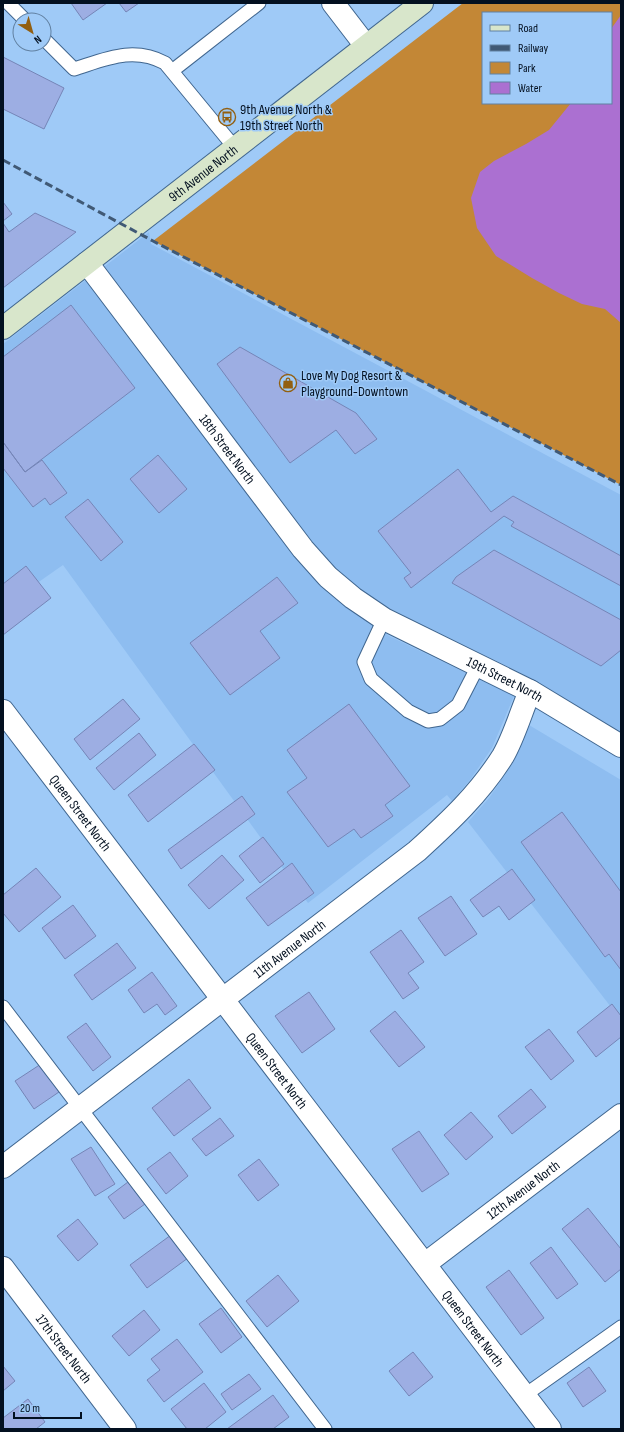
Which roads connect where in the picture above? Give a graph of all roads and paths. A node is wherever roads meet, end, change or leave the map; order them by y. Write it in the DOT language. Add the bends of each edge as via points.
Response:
graph roads {
  1 [pos="8,3"];
  2 [pos="259,3"];
  3 [pos="333,3"];
  4 [pos="422,3"];
  5 [pos="17,12"];
  6 [pos="366,46"];
  7 [pos="52,47"];
  8 [pos="172,71"];
  9 [pos="236,148"];
  10 [pos="87,263"];
  11 [pos="3,328"];
  12 [pos="384,619"];
  13 [pos="478,666"];
  14 [pos="530,691"];
  15 [pos="3,711"];
  16 [pos="621,746"];
  17 [pos="222,999"];
  18 [pos="3,1006"];
  19 [pos="80,1108"];
  20 [pos="621,1115"];
  21 [pos="3,1167"];
  22 [pos="425,1264"];
  23 [pos="3,1268"];
  24 [pos="621,1327"];
  25 [pos="525,1395"];
  26 [pos="125,1429"];
  27 [pos="325,1429"];
  28 [pos="550,1429"];
  1 -- 5 [label="lane"];
  2 -- 8 [label="lane"];
  3 -- 6 [label="street"];
  4 -- 6 [label="street, 9th Avenue North"];
  6 -- 9 [label="street, 9th Avenue North"];
  7 -- 8 [label="lane" via="74,69 121,54 152,56 165,63"];
  8 -- 9 [label="lane"];
  9 -- 10 [label="street, 9th Avenue North"];
  10 -- 11 [label="street, 9th Avenue North"];
  10 -- 12 [label="street, 18th Street North" via="303,548 328,577"];
  12 -- 13 [label="street, 19th Street North"];
  12 -- 13 [label="lane" via="364,662 371,679 408,711 428,722 440,719 458,706"];
  13 -- 14 [label="street, 19th Street North"];
  14 -- 16 [label="street, 19th Street North"];
  14 -- 17 [label="street, 11th Avenue North" via="503,755 480,789 456,816 417,851"];
  15 -- 17 [label="street, Queen Street North"];
  17 -- 19 [label="street, 11th Avenue North"];
  17 -- 22 [label="street, Queen Street North"];
  18 -- 19 [label="lane"];
  19 -- 21 [label="street, 11th Avenue North"];
  19 -- 27 [label="lane"];
  20 -- 22 [label="street, 12th Avenue North"];
  22 -- 25 [label="street, Queen Street North"];
  23 -- 26 [label="street, 17th Street North"];
  24 -- 25 [label="lane"];
  25 -- 28 [label="street, Queen Street North"];
}
